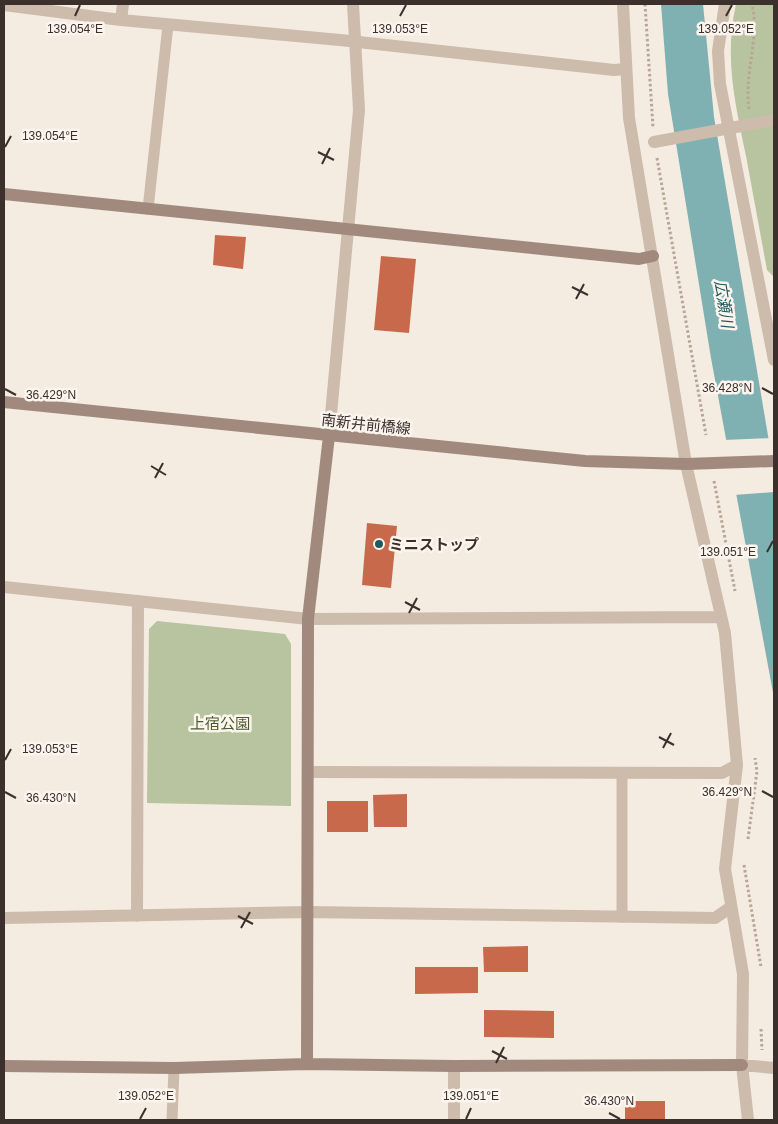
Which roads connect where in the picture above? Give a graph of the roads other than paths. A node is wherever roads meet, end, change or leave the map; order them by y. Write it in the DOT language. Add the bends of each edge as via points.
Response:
graph roads {
  1 [pos="123,4"];
  2 [pos="353,4"];
  3 [pos="623,4"];
  4 [pos="725,4"];
  5 [pos="4,5"];
  6 [pos="121,20"];
  7 [pos="168,25"];
  8 [pos="356,43"];
  9 [pos="626,69"];
  10 [pos="774,120"];
  11 [pos="724,128"];
  12 [pos="654,142"];
  13 [pos="4,194"];
  14 [pos="148,209"];
  15 [pos="348,230"];
  16 [pos="653,256"];
  17 [pos="774,289"];
  18 [pos="761,290"];
  19 [pos="774,360"];
  20 [pos="4,402"];
  21 [pos="329,436"];
  22 [pos="774,461"];
  23 [pos="686,464"];
  24 [pos="4,587"];
  25 [pos="138,601"];
  26 [pos="308,618"];
  27 [pos="721,618"];
  28 [pos="737,765"];
  29 [pos="308,772"];
  30 [pos="622,773"];
  31 [pos="731,907"];
  32 [pos="307,912"];
  33 [pos="137,916"];
  34 [pos="622,917"];
  35 [pos="4,918"];
  36 [pos="307,1064"];
  37 [pos="742,1065"];
  38 [pos="4,1066"];
  39 [pos="454,1066"];
  40 [pos="174,1068"];
  41 [pos="774,1068"];
  42 [pos="172,1120"];
  43 [pos="454,1120"];
  44 [pos="748,1120"];
  1 -- 6 [label="street"];
  2 -- 8 [label="street"];
  3 -- 9 [label="street"];
  4 -- 11 [label="street" via="718,51"];
  5 -- 6 [label="street"];
  6 -- 7 [label="street"];
  7 -- 8 [label="street"];
  7 -- 14 [label="lane"];
  8 -- 9 [label="street"];
  8 -- 15 [label="street" via="359,110"];
  9 -- 16 [label="street" via="630,118"];
  10 -- 11 [label="street"];
  11 -- 12 [label="street"];
  11 -- 18 [label="street"];
  13 -- 14 [label="street"];
  14 -- 15 [label="street"];
  15 -- 16 [label="street" via="639,259"];
  15 -- 21 [label="street"];
  16 -- 23 [label="street"];
  17 -- 18 [label="street"];
  18 -- 19 [label="street"];
  20 -- 21 [label="street, 南新井前橋線"];
  21 -- 23 [label="street, 南新井前橋線" via="585,461"];
  21 -- 26 [label="street"];
  22 -- 23 [label="street, 南新井前橋線"];
  23 -- 27 [label="street"];
  24 -- 25 [label="street"];
  25 -- 26 [label="street"];
  25 -- 33 [label="street"];
  26 -- 27 [label="street"];
  26 -- 29 [label="street"];
  27 -- 28 [label="street"];
  28 -- 30 [label="street" via="722,773"];
  28 -- 31 [label="street" via="725,869"];
  29 -- 30 [label="street"];
  29 -- 32 [label="street"];
  30 -- 34 [label="lane"];
  31 -- 34 [label="street" via="715,918"];
  31 -- 37 [label="street" via="743,974"];
  32 -- 33 [label="street"];
  32 -- 34 [label="street"];
  32 -- 36 [label="street"];
  33 -- 35 [label="street"];
  36 -- 39 [label="street"];
  36 -- 40 [label="street"];
  37 -- 39 [label="street"];
  37 -- 41 [label="street"];
  37 -- 44 [label="street"];
  38 -- 40 [label="street"];
  39 -- 43 [label="street"];
  40 -- 42 [label="lane"];
}
